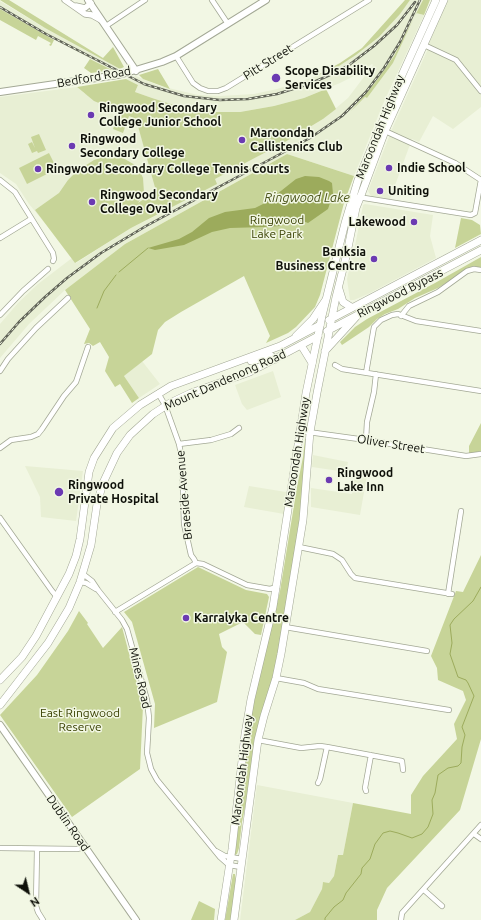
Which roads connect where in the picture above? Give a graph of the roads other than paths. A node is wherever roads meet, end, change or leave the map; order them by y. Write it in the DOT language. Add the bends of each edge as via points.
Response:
graph roads {
  1 [pos="65,0"];
  2 [pos="145,0"];
  3 [pos="212,0"];
  4 [pos="266,0"];
  5 [pos="369,0"];
  6 [pos="436,0"];
  7 [pos="444,0"];
  8 [pos="89,2"];
  9 [pos="74,6"];
  10 [pos="102,20"];
  11 [pos="228,24"];
  12 [pos="106,26"];
  13 [pos="424,45"];
  14 [pos="176,56"];
  15 [pos="132,71"];
  16 [pos="405,76"];
  17 [pos="481,91"];
  18 [pos="0,92"];
  19 [pos="386,131"];
  20 [pos="0,180"];
  21 [pos="481,180"];
  22 [pos="357,197"];
  23 [pos="31,219"];
  24 [pos="0,238"];
  25 [pos="481,240"];
  26 [pos="341,241"];
  27 [pos="350,243"];
  28 [pos="481,250"];
  29 [pos="53,261"];
  30 [pos="48,269"];
  31 [pos="481,270"];
  32 [pos="339,288"];
  33 [pos="68,298"];
  34 [pos="326,300"];
  35 [pos="351,307"];
  36 [pos="359,314"];
  37 [pos="0,315"];
  38 [pos="400,316"];
  39 [pos="332,318"];
  40 [pos="320,324"];
  41 [pos="329,330"];
  42 [pos="481,331"];
  43 [pos="318,336"];
  44 [pos="292,340"];
  45 [pos="301,345"];
  46 [pos="88,347"];
  47 [pos="325,351"];
  48 [pos="276,359"];
  49 [pos="248,360"];
  50 [pos="312,363"];
  51 [pos="335,365"];
  52 [pos="0,371"];
  53 [pos="250,372"];
  54 [pos="366,373"];
  55 [pos="376,374"];
  56 [pos="481,391"];
  57 [pos="158,393"];
  58 [pos="165,406"];
  59 [pos="239,428"];
  60 [pos="301,431"];
  61 [pos="310,432"];
  62 [pos="366,440"];
  63 [pos="179,444"];
  64 [pos="0,448"];
  65 [pos="481,454"];
  66 [pos="461,511"];
  67 [pos="0,518"];
  68 [pos="298,547"];
  69 [pos="196,563"];
  70 [pos="69,574"];
  71 [pos="81,578"];
  72 [pos="277,587"];
  73 [pos="98,590"];
  74 [pos="57,597"];
  75 [pos="115,612"];
  76 [pos="285,627"];
  77 [pos="427,651"];
  78 [pos="276,678"];
  79 [pos="0,680"];
  80 [pos="1,702"];
  81 [pos="449,710"];
  82 [pos="0,725"];
  83 [pos="258,740"];
  84 [pos="327,747"];
  85 [pos="371,755"];
  86 [pos="403,770"];
  87 [pos="318,783"];
  88 [pos="366,791"];
  89 [pos="481,825"];
  90 [pos="474,834"];
  91 [pos="481,839"];
  92 [pos="85,847"];
  93 [pos="0,848"];
  94 [pos="37,849"];
  95 [pos="215,850"];
  96 [pos="231,858"];
  97 [pos="242,859"];
  98 [pos="229,865"];
  99 [pos="241,867"];
  100 [pos="424,890"];
  101 [pos="442,906"];
  102 [pos="43,920"];
  103 [pos="136,920"];
  104 [pos="221,920"];
  105 [pos="234,920"];
  106 [pos="400,920"];
  1 -- 9 [label="street"];
  2 -- 12 [label="street"];
  3 -- 11 [label="street"];
  4 -- 11 [label="main road, Bedford Road"];
  5 -- 14 [label="street, Pitt Street" via="218,91 208,91 193,83"];
  6 -- 16 [label="main road, Maroondah Highway"];
  7 -- 13 [label="main road, Maroondah Highway"];
  8 -- 9 [label="street" via="85,8"];
  8 -- 10 [label="main road"];
  9 -- 10 [label="street" via="85,14"];
  10 -- 12 [label="main road"];
  11 -- 14 [label="main road, Bedford Road"];
  12 -- 15 [label="main road"];
  13 -- 16 [label="main road, Maroondah Highway"];
  13 -- 17 [label="street" via="456,60"];
  14 -- 15 [label="main road, Bedford Road"];
  15 -- 18 [label="main road, Bedford Road, bridge"];
  16 -- 19 [label="main road, Maroondah Highway"];
  16 -- 22 [label="main road, Maroondah Highway" via="370,148"];
  19 -- 21 [label="street" via="455,163"];
  19 -- 22 [label="main road, Maroondah Highway"];
  20 -- 23 [label="street" via="15,192"];
  21 -- 22 [label="street" via="475,213 471,215"];
  22 -- 26 [label="main road, Maroondah Highway"];
  22 -- 27 [label="main road, Maroondah Highway"];
  23 -- 24 [label="street"];
  23 -- 29 [label="street" via="53,253"];
  25 -- 35 [label="main road, Ringwood Bypass"];
  26 -- 27 [label="main road"];
  26 -- 34 [label="main road, Maroondah Highway"];
  27 -- 32 [label="main road, Maroondah Highway"];
  28 -- 36 [label="main road, Ringwood Bypass"];
  30 -- 37 [label="street"];
  31 -- 38 [label="street" via="467,271 438,292 409,306"];
  32 -- 35 [label="main road" via="343,302"];
  32 -- 39 [label="main road, Maroondah Highway"];
  33 -- 52 [label="street" via="36,328"];
  34 -- 40 [label="main road, Maroondah Highway"];
  34 -- 44 [label="main road" via="313,319"];
  35 -- 39 [label="main road, Ringwood Bypass"];
  36 -- 41 [label="main road, Ringwood Bypass"];
  36 -- 47 [label="main road"];
  38 -- 42 [label="street" via="416,321"];
  38 -- 54 [label="street" via="388,316 374,327"];
  39 -- 40 [label="main road, Ringwood Bypass"];
  39 -- 41 [label="main road, Maroondah Highway"];
  40 -- 43 [label="main road, Maroondah Highway"];
  40 -- 44 [label="main road, Mount Dandenong Road"];
  41 -- 43 [label="main road, Ringwood Bypass"];
  41 -- 47 [label="main road, Maroondah Highway"];
  43 -- 45 [label="main road, Mount Dandenong Road"];
  43 -- 50 [label="main road, Maroondah Highway"];
  44 -- 49 [label="main road, Mount Dandenong Road"];
  45 -- 48 [label="main road, Mount Dandenong Road"];
  45 -- 50 [label="main road"];
  46 -- 64 [label="street" via="76,382 38,434 11,440"];
  47 -- 61 [label="main road, Maroondah Highway"];
  48 -- 49 [label="main road" via="271,356"];
  48 -- 53 [label="main road, Mount Dandenong Road"];
  49 -- 53 [label="main road" via="252,365"];
  49 -- 57 [label="main road, Mount Dandenong Road" via="180,382"];
  50 -- 60 [label="main road, Maroondah Highway"];
  51 -- 54 [label="street" via="342,369"];
  53 -- 58 [label="main road, Mount Dandenong Road" via="191,393"];
  54 -- 55 [label="street"];
  55 -- 56 [label="street"];
  55 -- 62 [label="street"];
  57 -- 58 [label="street, Braeside Avenue"];
  57 -- 70 [label="main road, Mount Dandenong Road" via="114,428 94,458 88,478 80,539"];
  58 -- 63 [label="street, Braeside Avenue"];
  58 -- 71 [label="main road, Mount Dandenong Road" via="130,435 111,464 97,504 91,545"];
  59 -- 63 [label="street" via="231,434 210,440"];
  60 -- 61 [label="street, Oliver Street"];
  60 -- 72 [label="main road, Maroondah Highway"];
  61 -- 62 [label="street, Oliver Street"];
  61 -- 68 [label="main road, Maroondah Highway" via="303,520"];
  62 -- 65 [label="street, Oliver Street" via="466,456"];
  63 -- 69 [label="street, Braeside Avenue" via="182,459 184,524 191,555"];
  66 -- 68 [label="street" via="450,594 355,578 342,560 333,554"];
  67 -- 74 [label="street"];
  68 -- 76 [label="main road, Maroondah Highway"];
  69 -- 72 [label="street" via="248,584"];
  69 -- 75 [label="street"];
  70 -- 71 [label="main road"];
  70 -- 74 [label="main road, Mount Dandenong Road"];
  71 -- 73 [label="street, Mines Road"];
  71 -- 73 [label="street, Mines Road" via="92,581"];
  71 -- 80 [label="main road, Mount Dandenong Road" via="53,635"];
  72 -- 96 [label="main road, Maroondah Highway" via="245,734"];
  73 -- 75 [label="street, Mines Road"];
  74 -- 79 [label="main road, Mount Dandenong Road" via="29,647"];
  75 -- 95 [label="street, Mines Road" via="127,629 147,696 147,753 151,769 157,780"];
  76 -- 77 [label="street"];
  76 -- 78 [label="main road, Maroondah Highway"];
  78 -- 81 [label="street" via="304,683 318,689"];
  78 -- 83 [label="main road, Maroondah Highway"];
  82 -- 92 [label="main road, Dublin Road"];
  83 -- 84 [label="street" via="301,748"];
  83 -- 97 [label="main road, Maroondah Highway"];
  84 -- 85 [label="street"];
  84 -- 87 [label="street"];
  85 -- 86 [label="street" via="402,761"];
  85 -- 88 [label="street"];
  89 -- 90 [label="street"];
  90 -- 91 [label="street"];
  90 -- 100 [label="street"];
  92 -- 94 [label="street" via="77,850"];
  92 -- 103 [label="main road, Dublin Road"];
  93 -- 94 [label="street"];
  94 -- 102 [label="street" via="36,909"];
  95 -- 96 [label="street, Mines Road"];
  95 -- 98 [label="street, Mines Road"];
  96 -- 97 [label="street, Mines Road"];
  96 -- 98 [label="main road, Maroondah Highway"];
  97 -- 99 [label="main road, Maroondah Highway"];
  98 -- 99 [label="street"];
  98 -- 104 [label="main road, Maroondah Highway"];
  99 -- 105 [label="main road, Maroondah Highway"];
  100 -- 101 [label="street"];
  100 -- 106 [label="street" via="402,913"];
}
